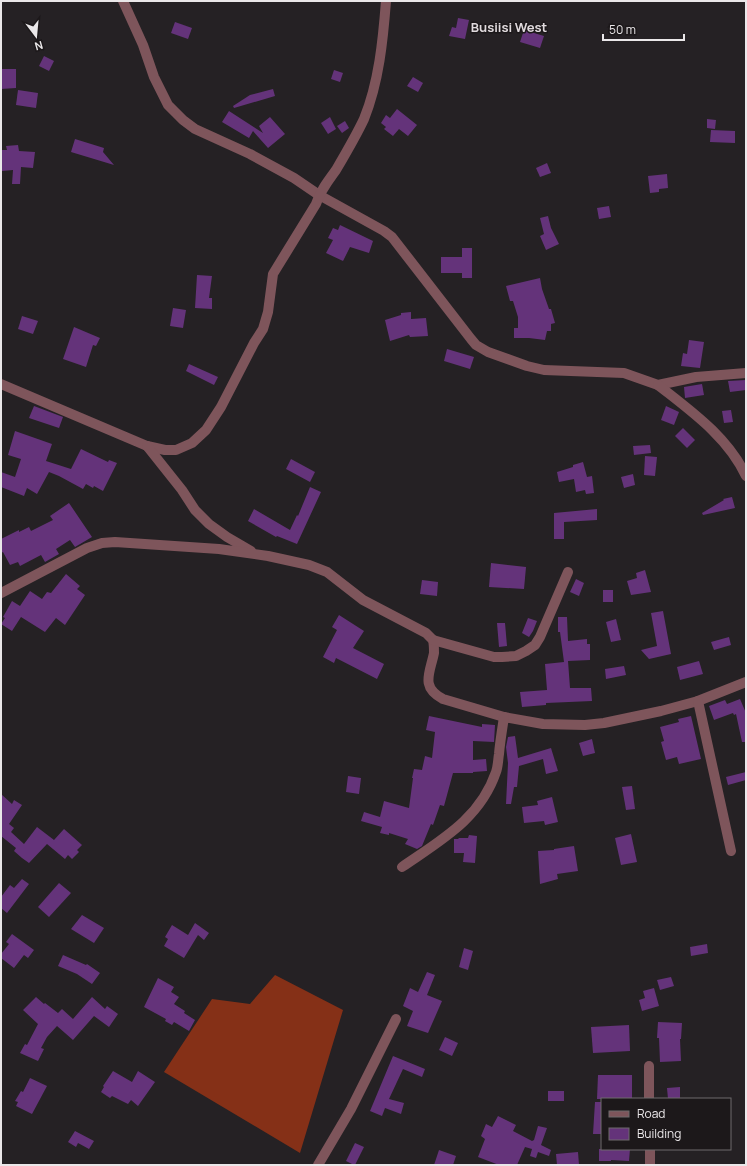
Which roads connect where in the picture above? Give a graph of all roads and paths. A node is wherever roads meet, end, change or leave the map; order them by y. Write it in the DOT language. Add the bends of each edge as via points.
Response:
graph roads {
  1 [pos="123,1"];
  2 [pos="386,1"];
  3 [pos="319,195"];
  4 [pos="746,373"];
  5 [pos="1,384"];
  6 [pos="658,385"];
  7 [pos="147,446"];
  8 [pos="746,476"];
  9 [pos="256,554"];
  10 [pos="568,572"];
  11 [pos="1,593"];
  12 [pos="434,640"];
  13 [pos="746,682"];
  14 [pos="698,701"];
  15 [pos="504,717"];
  16 [pos="731,851"];
  17 [pos="402,866"];
  18 [pos="396,1019"];
  19 [pos="649,1066"];
  20 [pos="650,1098"];
  21 [pos="650,1150"];
  22 [pos="318,1165"];
  23 [pos="650,1165"];
  1 -- 3 [label="street" via="154,77 168,105 175,112 195,129 250,154"];
  2 -- 3 [label="street" via="371,99 351,144"];
  3 -- 6 [label="street" via="392,237 476,345 488,352 544,370 624,373"];
  3 -- 7 [label="street" via="273,274 263,329 206,430 192,443 176,450"];
  4 -- 6 [label="street" via="696,377"];
  5 -- 7 [label="street"];
  6 -- 8 [label="street" via="720,438 737,459"];
  7 -- 9 [label="street" via="209,524"];
  9 -- 11 [label="street" via="211,548 102,543 87,548"];
  9 -- 12 [label="street" via="296,562 327,572 363,600 426,633"];
  10 -- 12 [label="street" via="540,637 535,645 526,651 516,656 494,657"];
  12 -- 15 [label="street" via="428,680 432,691 443,699"];
  13 -- 14 [label="street"];
  14 -- 15 [label="street" via="661,711 585,725 544,724"];
  14 -- 16 [label="street"];
  15 -- 17 [label="street" via="496,771 479,805 451,834"];
  18 -- 22 [label="street" via="351,1109"];
  19 -- 20 [label="street"];
  21 -- 23 [label="street"];
}
